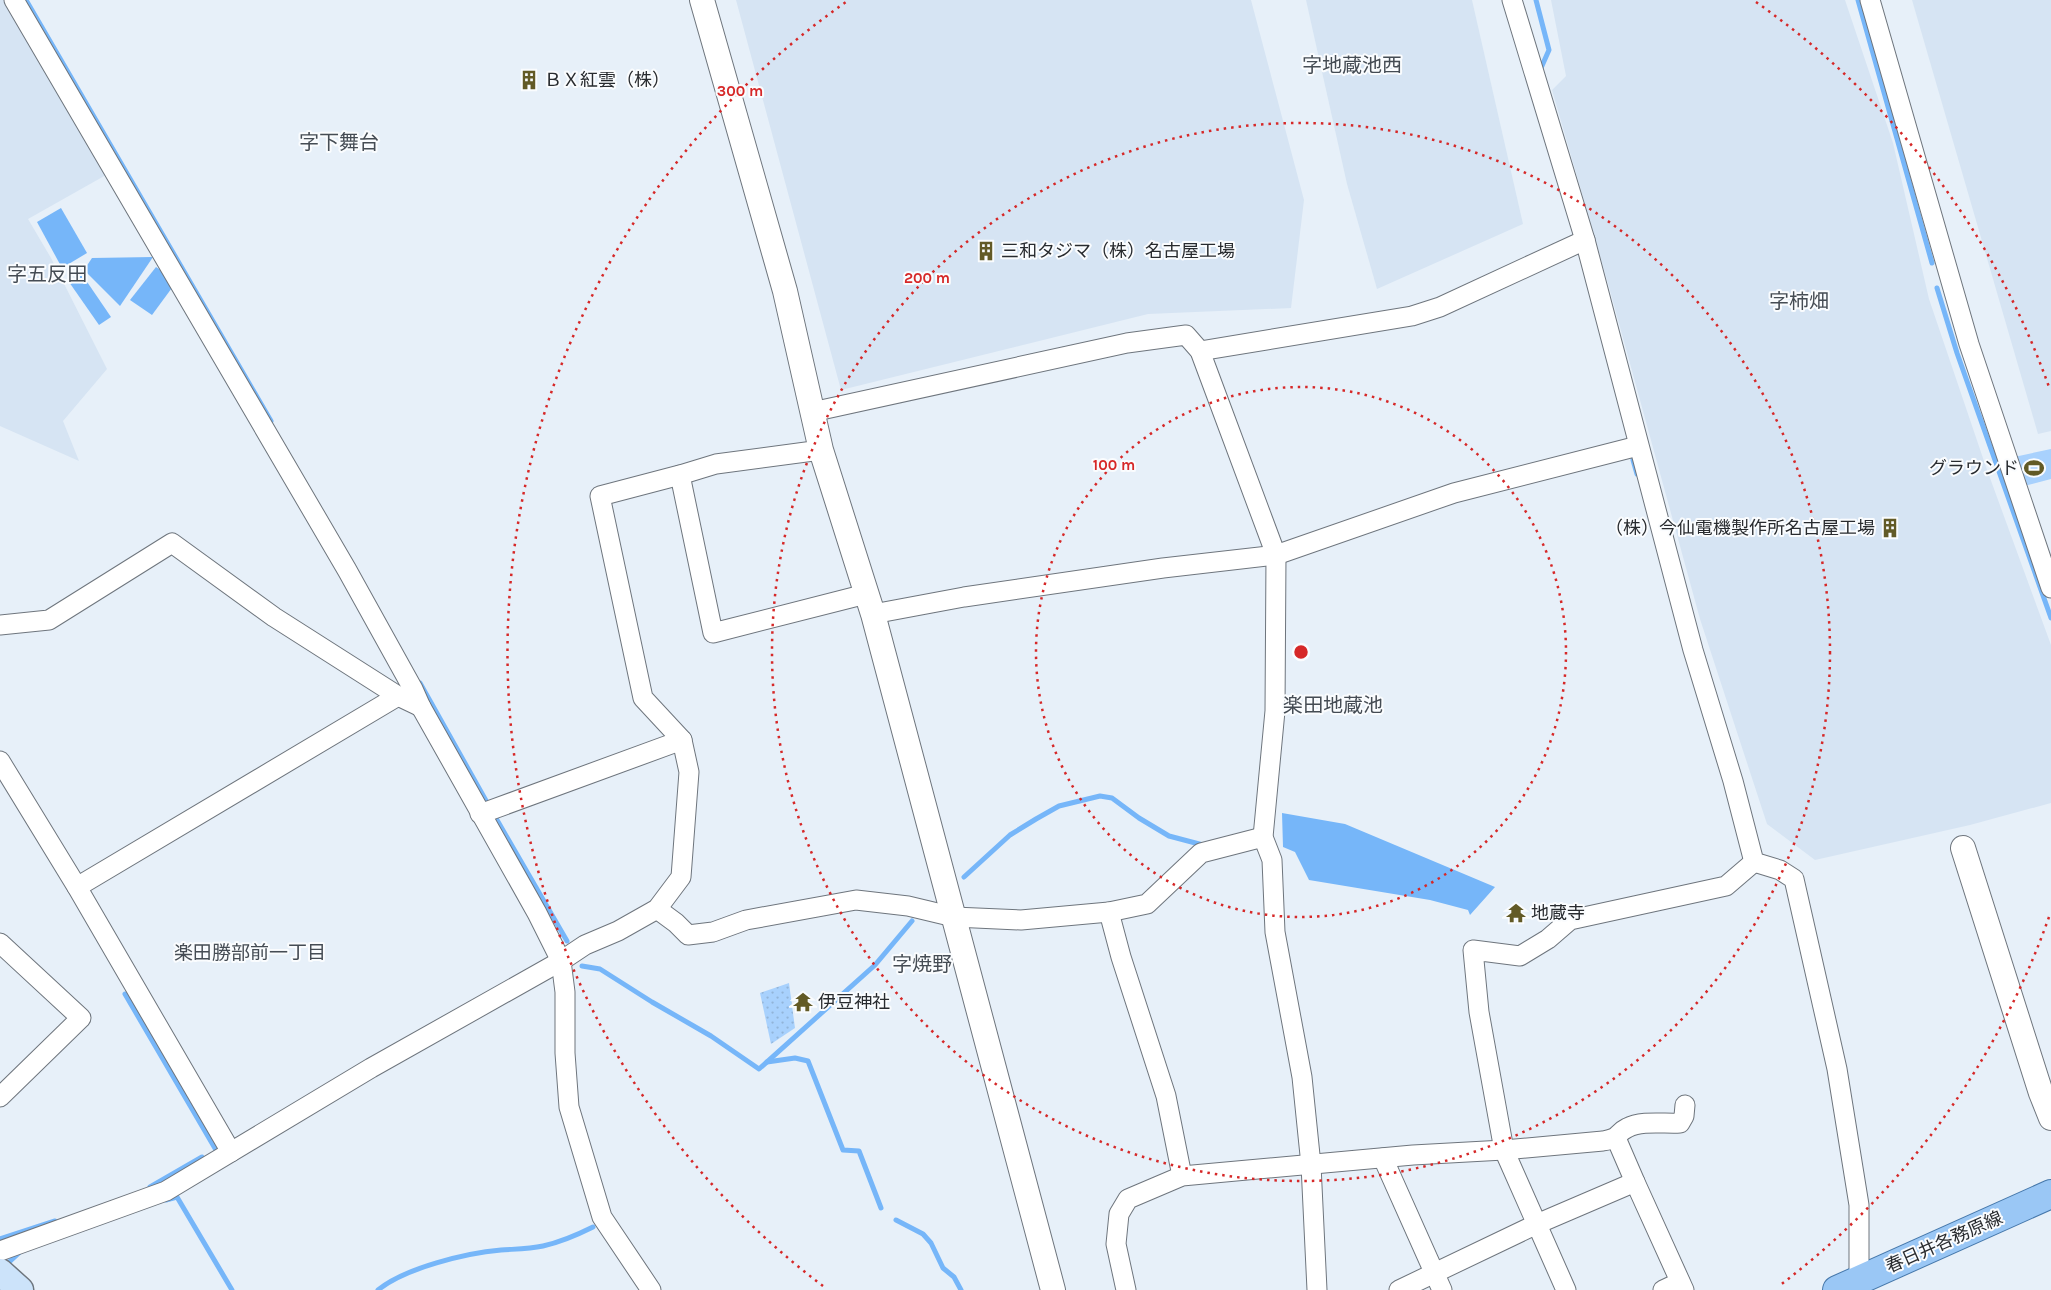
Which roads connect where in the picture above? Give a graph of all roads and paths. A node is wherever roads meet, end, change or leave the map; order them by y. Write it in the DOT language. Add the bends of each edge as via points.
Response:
graph roads {
  1 [pos="14,0"];
  2 [pos="702,0"];
  3 [pos="1512,0"];
  4 [pos="1870,0"];
  5 [pos="1585,240"];
  6 [pos="1200,350"];
  7 [pos="812,412"];
  8 [pos="1638,446"];
  9 [pos="821,450"];
  10 [pos="680,475"];
  11 [pos="1276,555"];
  12 [pos="2051,588"];
  13 [pos="870,604"];
  14 [pos="0,625"];
  15 [pos="398,696"];
  16 [pos="421,707"];
  17 [pos="682,740"];
  18 [pos="0,761"];
  19 [pos="480,814"];
  20 [pos="1263,837"];
  21 [pos="1963,848"];
  22 [pos="1754,862"];
  23 [pos="77,888"];
  24 [pos="657,909"];
  25 [pos="1109,912"];
  26 [pos="954,917"];
  27 [pos="0,943"];
  28 [pos="561,961"];
  29 [pos="0,1097"];
  30 [pos="1685,1105"];
  31 [pos="2051,1118"];
  32 [pos="1616,1138"];
  33 [pos="1504,1150"];
  34 [pos="231,1152"];
  35 [pos="1383,1158"];
  36 [pos="1311,1164"];
  37 [pos="1182,1176"];
  38 [pos="1635,1182"];
  39 [pos="2051,1194"];
  40 [pos="1537,1224"];
  41 [pos="0,1251"];
  42 [pos="0,1272"];
  43 [pos="1438,1282"];
  44 [pos="1682,1286"];
  45 [pos="1851,1287"];
  46 [pos="20,1290"];
  47 [pos="652,1290"];
  48 [pos="1053,1290"];
  49 [pos="1126,1290"];
  50 [pos="1317,1290"];
  51 [pos="1399,1290"];
  52 [pos="1566,1290"];
  53 [pos="1663,1290"];
  1 -- 16 [label="street" via="347,570"];
  2 -- 7 [label="street" via="785,291"];
  3 -- 5 [label="street"];
  4 -- 12 [label="street" via="1969,344"];
  5 -- 6 [label="street" via="1440,307 1412,316"];
  5 -- 8 [label="street"];
  6 -- 7 [label="street" via="1186,335 1126,343"];
  6 -- 11 [label="street"];
  7 -- 9 [label="street"];
  8 -- 11 [label="street" via="1454,493"];
  8 -- 22 [label="street"];
  9 -- 10 [label="street" via="716,464"];
  9 -- 13 [label="street"];
  10 -- 13 [label="street" via="712,633"];
  10 -- 17 [label="street" via="600,496 643,698"];
  11 -- 13 [label="street" via="964,597"];
  11 -- 20 [label="street" via="1275,711"];
  13 -- 26 [label="street"];
  14 -- 15 [label="street" via="48,620 172,543 274,617"];
  15 -- 16 [label="street"];
  15 -- 23 [label="street"];
  16 -- 19 [label="street"];
  17 -- 19 [label="street"];
  17 -- 24 [label="street" via="690,772 681,877"];
  18 -- 23 [label="street"];
  19 -- 28 [label="street"];
  20 -- 25 [label="street" via="1201,853 1147,904"];
  20 -- 36 [label="street" via="1272,860 1275,932 1302,1077"];
  21 -- 31 [label="street"];
  22 -- 33 [label="street" via="1726,886 1570,920 1548,939 1520,956 1473,950 1479,1012"];
  22 -- 45 [label="street" via="1794,878 1836,1069 1859,1205"];
  23 -- 34 [label="street"];
  24 -- 26 [label="street" via="688,935 713,932 746,920 856,900 908,906"];
  24 -- 28 [label="street" via="585,945"];
  25 -- 26 [label="street" via="1021,920"];
  25 -- 37 [label="street" via="1166,1096"];
  26 -- 48 [label="street"];
  27 -- 29 [label="street" via="81,1018"];
  28 -- 34 [label="street" via="371,1068"];
  28 -- 47 [label="street" via="569,1107 602,1217"];
  30 -- 32 [label="street" via="1680,1123 1643,1124 1627,1128"];
  32 -- 33 [label="street"];
  32 -- 38 [label="street"];
  33 -- 35 [label="street"];
  33 -- 40 [label="street"];
  34 -- 41 [label="street" via="166,1191"];
  35 -- 36 [label="street"];
  35 -- 43 [label="street"];
  36 -- 37 [label="street"];
  36 -- 50 [label="street"];
  37 -- 49 [label="street" via="1128,1199 1119,1214 1116,1244"];
  38 -- 40 [label="street"];
  38 -- 44 [label="street"];
  39 -- 45 [label="main road, 春日井各務原線"];
  40 -- 43 [label="street"];
  40 -- 52 [label="street"];
  42 -- 46 [label="main road"];
  43 -- 51 [label="street"];
  44 -- 53 [label="street"];
}
